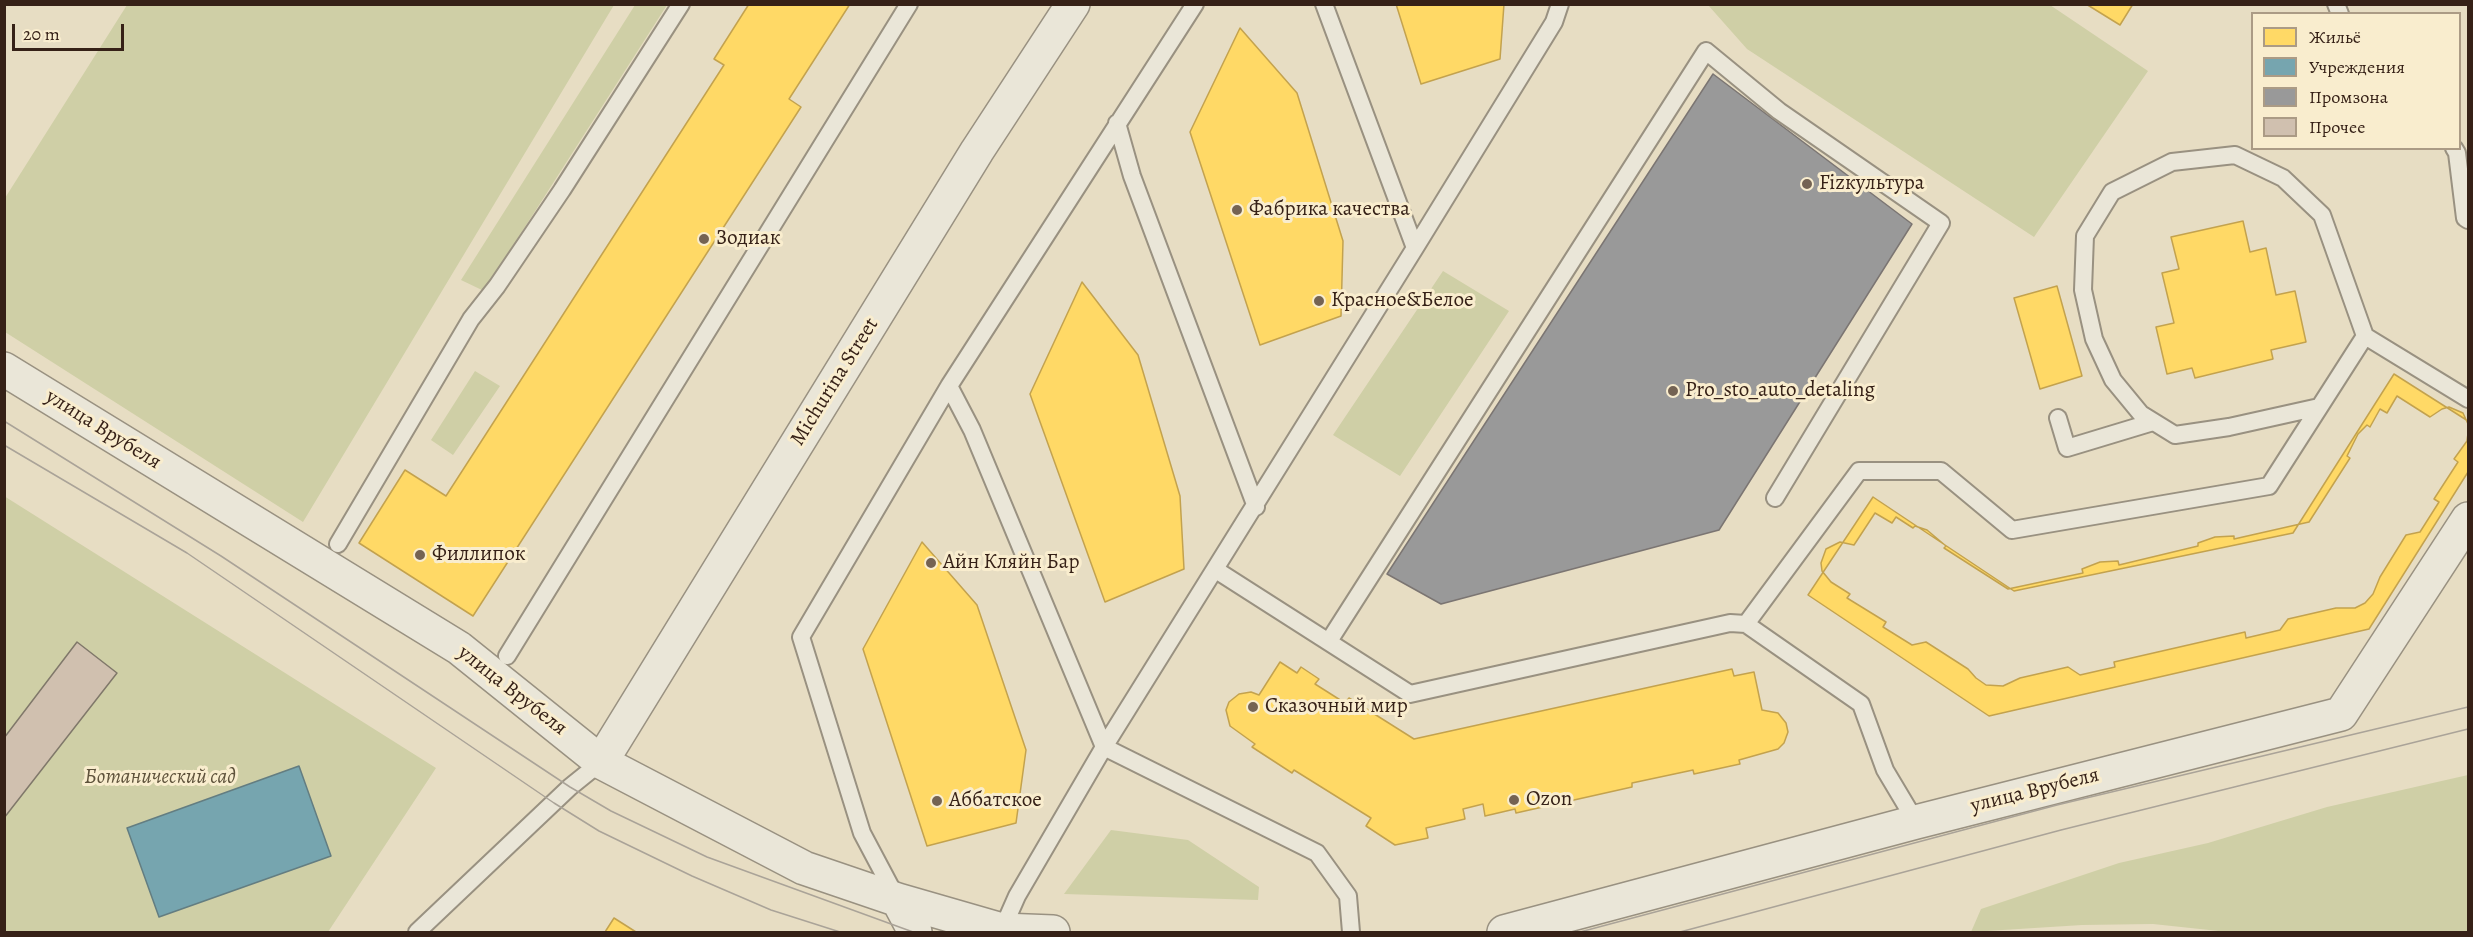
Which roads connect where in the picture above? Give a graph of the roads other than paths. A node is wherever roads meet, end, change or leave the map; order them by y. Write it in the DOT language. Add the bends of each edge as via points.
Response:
graph roads {
  1 [pos="681,4"];
  2 [pos="909,4"];
  3 [pos="1073,4"];
  4 [pos="1195,4"];
  5 [pos="1324,4"];
  6 [pos="1560,4"];
  7 [pos="1117,123"];
  8 [pos="2460,150"];
  9 [pos="2469,220"];
  10 [pos="1415,248"];
  11 [pos="2365,336"];
  12 [pos="4,369"];
  13 [pos="949,386"];
  14 [pos="2469,399"];
  15 [pos="2319,407"];
  16 [pos="2058,418"];
  17 [pos="2153,422"];
  18 [pos="1775,498"];
  19 [pos="1256,507"];
  20 [pos="2469,519"];
  21 [pos="338,544"];
  22 [pos="1216,570"];
  23 [pos="1746,624"];
  24 [pos="1329,641"];
  25 [pos="507,656"];
  26 [pos="1104,747"];
  27 [pos="601,762"];
  28 [pos="1916,822"];
  29 [pos="898,900"];
  30 [pos="1002,930"];
  31 [pos="417,933"];
  32 [pos="915,933"];
  33 [pos="1053,933"];
  34 [pos="1351,933"];
  35 [pos="1504,933"];
  1 -- 21 [label="lane" via="562,190 471,319"];
  2 -- 25 [label="lane"];
  3 -- 27 [label="street, Michurina Street" via="977,151"];
  4 -- 7 [label="lane"];
  5 -- 10 [label="lane"];
  6 -- 10 [label="lane" via="1554,22"];
  7 -- 13 [label="lane"];
  7 -- 19 [label="lane" via="1132,177"];
  8 -- 9 [label="lane" via="2465,218"];
  10 -- 19 [label="lane"];
  11 -- 14 [label="lane"];
  11 -- 15 [label="lane"];
  11 -- 17 [label="lane" via="2322,215 2283,178 2235,155 2172,162 2112,192 2085,236 2083,290 2094,339 2113,380 2140,414"];
  12 -- 27 [label="street, улица Врубеля" via="459,648"];
  13 -- 26 [label="lane" via="972,430"];
  13 -- 29 [label="lane" via="801,637 862,834"];
  15 -- 17 [label="lane" via="2175,435"];
  15 -- 23 [label="lane" via="2269,486 2012,530 1941,471 1859,471"];
  16 -- 17 [label="lane" via="2067,448"];
  18 -- 24 [label="lane" via="1941,223 1779,111 1706,51"];
  19 -- 22 [label="lane"];
  20 -- 28 [label="street, улица Врубеля" via="2341,714"];
  22 -- 24 [label="lane"];
  22 -- 26 [label="lane"];
  23 -- 24 [label="lane" via="1730,623 1410,694"];
  23 -- 28 [label="lane" via="1861,704 1885,770"];
  26 -- 30 [label="lane" via="1017,896"];
  26 -- 34 [label="lane" via="1317,853 1348,896"];
  27 -- 29 [label="street, улица Врубеля" via="804,868"];
  27 -- 31 [label="lane"];
  28 -- 35 [label="street, улица Врубеля"];
  29 -- 30 [label="street, улица Врубеля"];
  29 -- 32 [label="street"];
  30 -- 33 [label="street, улица Врубеля"];
}
